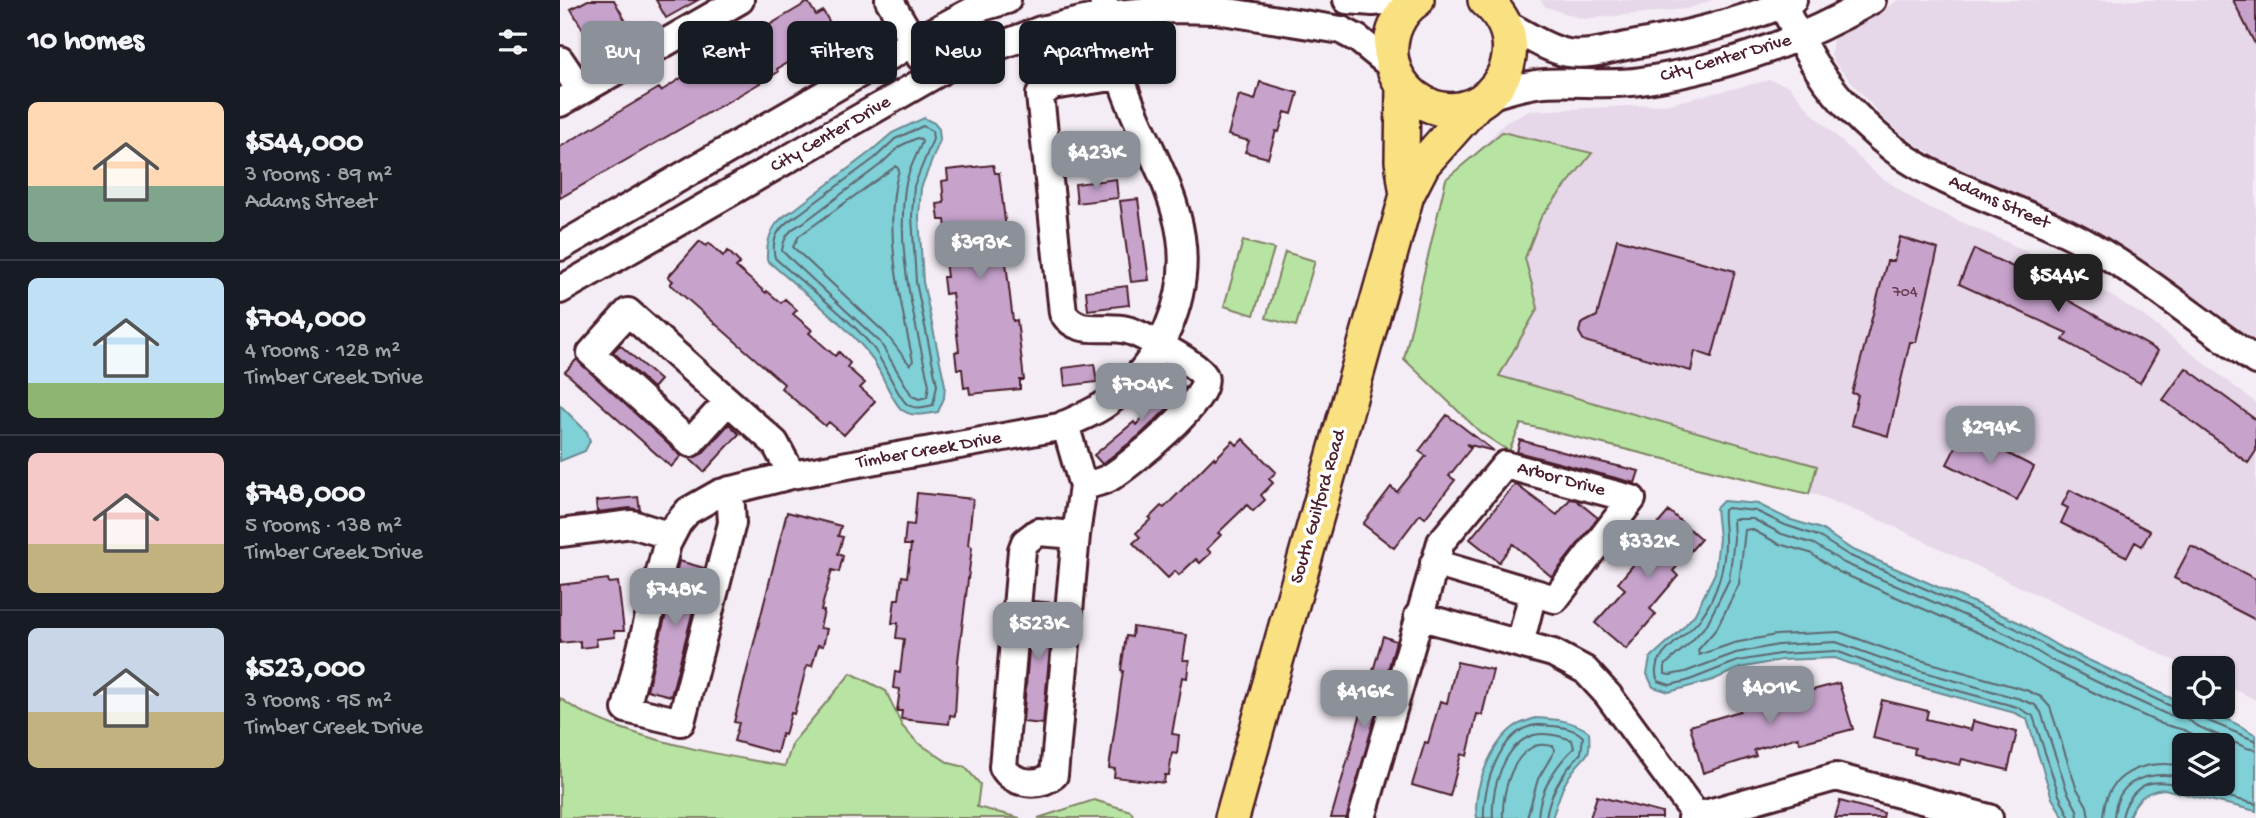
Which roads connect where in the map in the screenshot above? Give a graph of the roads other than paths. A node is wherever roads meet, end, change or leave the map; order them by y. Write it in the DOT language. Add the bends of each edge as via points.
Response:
graph roads {
  1 [pos="740,0"];
  2 [pos="889,0"];
  3 [pos="1007,0"];
  4 [pos="1347,0"];
  5 [pos="1392,0"];
  6 [pos="1417,0"];
  7 [pos="1872,0"];
  8 [pos="1788,2"];
  9 [pos="1105,7"];
  10 [pos="1494,8"];
  11 [pos="953,21"];
  12 [pos="911,37"];
  13 [pos="1801,37"];
  14 [pos="911,44"];
  15 [pos="1005,44"];
  16 [pos="560,60"];
  17 [pos="1399,77"];
  18 [pos="919,84"];
  19 [pos="1066,84"];
  20 [pos="1123,84"];
  21 [pos="570,97"];
  22 [pos="1482,99"];
  23 [pos="1407,195"];
  24 [pos="560,247"];
  25 [pos="560,290"];
  26 [pos="1160,346"];
  27 [pos="2256,360"];
  28 [pos="728,401"];
  29 [pos="1065,424"];
  30 [pos="792,475"];
  31 [pos="1083,486"];
  32 [pos="730,490"];
  33 [pos="560,533"];
  34 [pos="671,536"];
  35 [pos="1076,536"];
  36 [pos="1434,564"];
  37 [pos="1533,593"];
  38 [pos="1419,616"];
  39 [pos="1520,644"];
  40 [pos="1938,811"];
  41 [pos="1694,817"];
  42 [pos="1232,818"];
  43 [pos="1362,818"];
  44 [pos="1989,818"];
  1 -- 21 [label="street"];
  2 -- 12 [label="street"];
  3 -- 11 [label="street, City Center Drive"];
  4 -- 5 [label="street"];
  6 -- 17 [label="main road, South Guilford Road" via="1393,33 1391,45"];
  7 -- 13 [label="street, City Center Drive"];
  8 -- 10 [label="street, City Center Drive" via="1730,23 1583,54 1551,48"];
  8 -- 13 [label="street, Adams Street"];
  9 -- 15 [label="street, City Center Drive"];
  9 -- 17 [label="street, City Center Drive" via="1216,10 1341,30 1358,39"];
  10 -- 22 [label="main road, South Guilford Road" via="1508,34 1510,57 1503,78"];
  13 -- 22 [label="street, City Center Drive" via="1691,72 1640,82 1544,83"];
  13 -- 27 [label="street, Adams Street" via="1815,65 1838,94 1878,137 1920,167 2085,242"];
  14 -- 24 [label="street, City Center Drive"];
  16 -- 21 [label="street"];
  17 -- 22 [label="main road" via="1421,101 1443,108 1455,109"];
  17 -- 23 [label="main road, South Guilford Road"];
  18 -- 25 [label="street, City Center Drive"];
  19 -- 26 [label="street" via="1052,86 1040,95 1063,313 1086,329 1120,328"];
  20 -- 26 [label="street, Timber Creek Drive" via="1181,236 1180,290"];
  22 -- 23 [label="main road, South Guilford Road" via="1423,164"];
  23 -- 42 [label="main road, South Guilford Road"];
  26 -- 29 [label="street, Timber Creek Drive" via="1139,375 1111,401"];
  26 -- 31 [label="street" via="1202,372 1205,386 1141,455 1107,479"];
  28 -- 28 [label="street" via="628,312 591,353 690,443"];
  28 -- 30 [label="street" via="775,443"];
  29 -- 30 [label="street, Timber Creek Drive"];
  29 -- 31 [label="street"];
  30 -- 32 [label="street, Timber Creek Drive"];
  31 -- 35 [label="street"];
  32 -- 34 [label="street, Timber Creek Drive" via="688,511"];
  32 -- 34 [label="street, Timber Creek Drive" via="732,523 681,722 626,709"];
  33 -- 34 [label="street" via="632,524"];
  35 -- 35 [label="street" via="1038,532 1022,550 1003,767 1019,780 1036,783 1054,775"];
  36 -- 37 [label="street, Arbor Drive"];
  36 -- 37 [label="street, Arbor Drive" via="1441,542 1505,465 1632,499 1555,599"];
  36 -- 38 [label="street, Arbor Drive"];
  37 -- 39 [label="street"];
  38 -- 39 [label="street"];
  38 -- 43 [label="street, Arbor Drive"];
  39 -- 41 [label="street" via="1571,661 1596,681"];
  40 -- 41 [label="street" via="1836,777"];
  40 -- 44 [label="street"];
}
